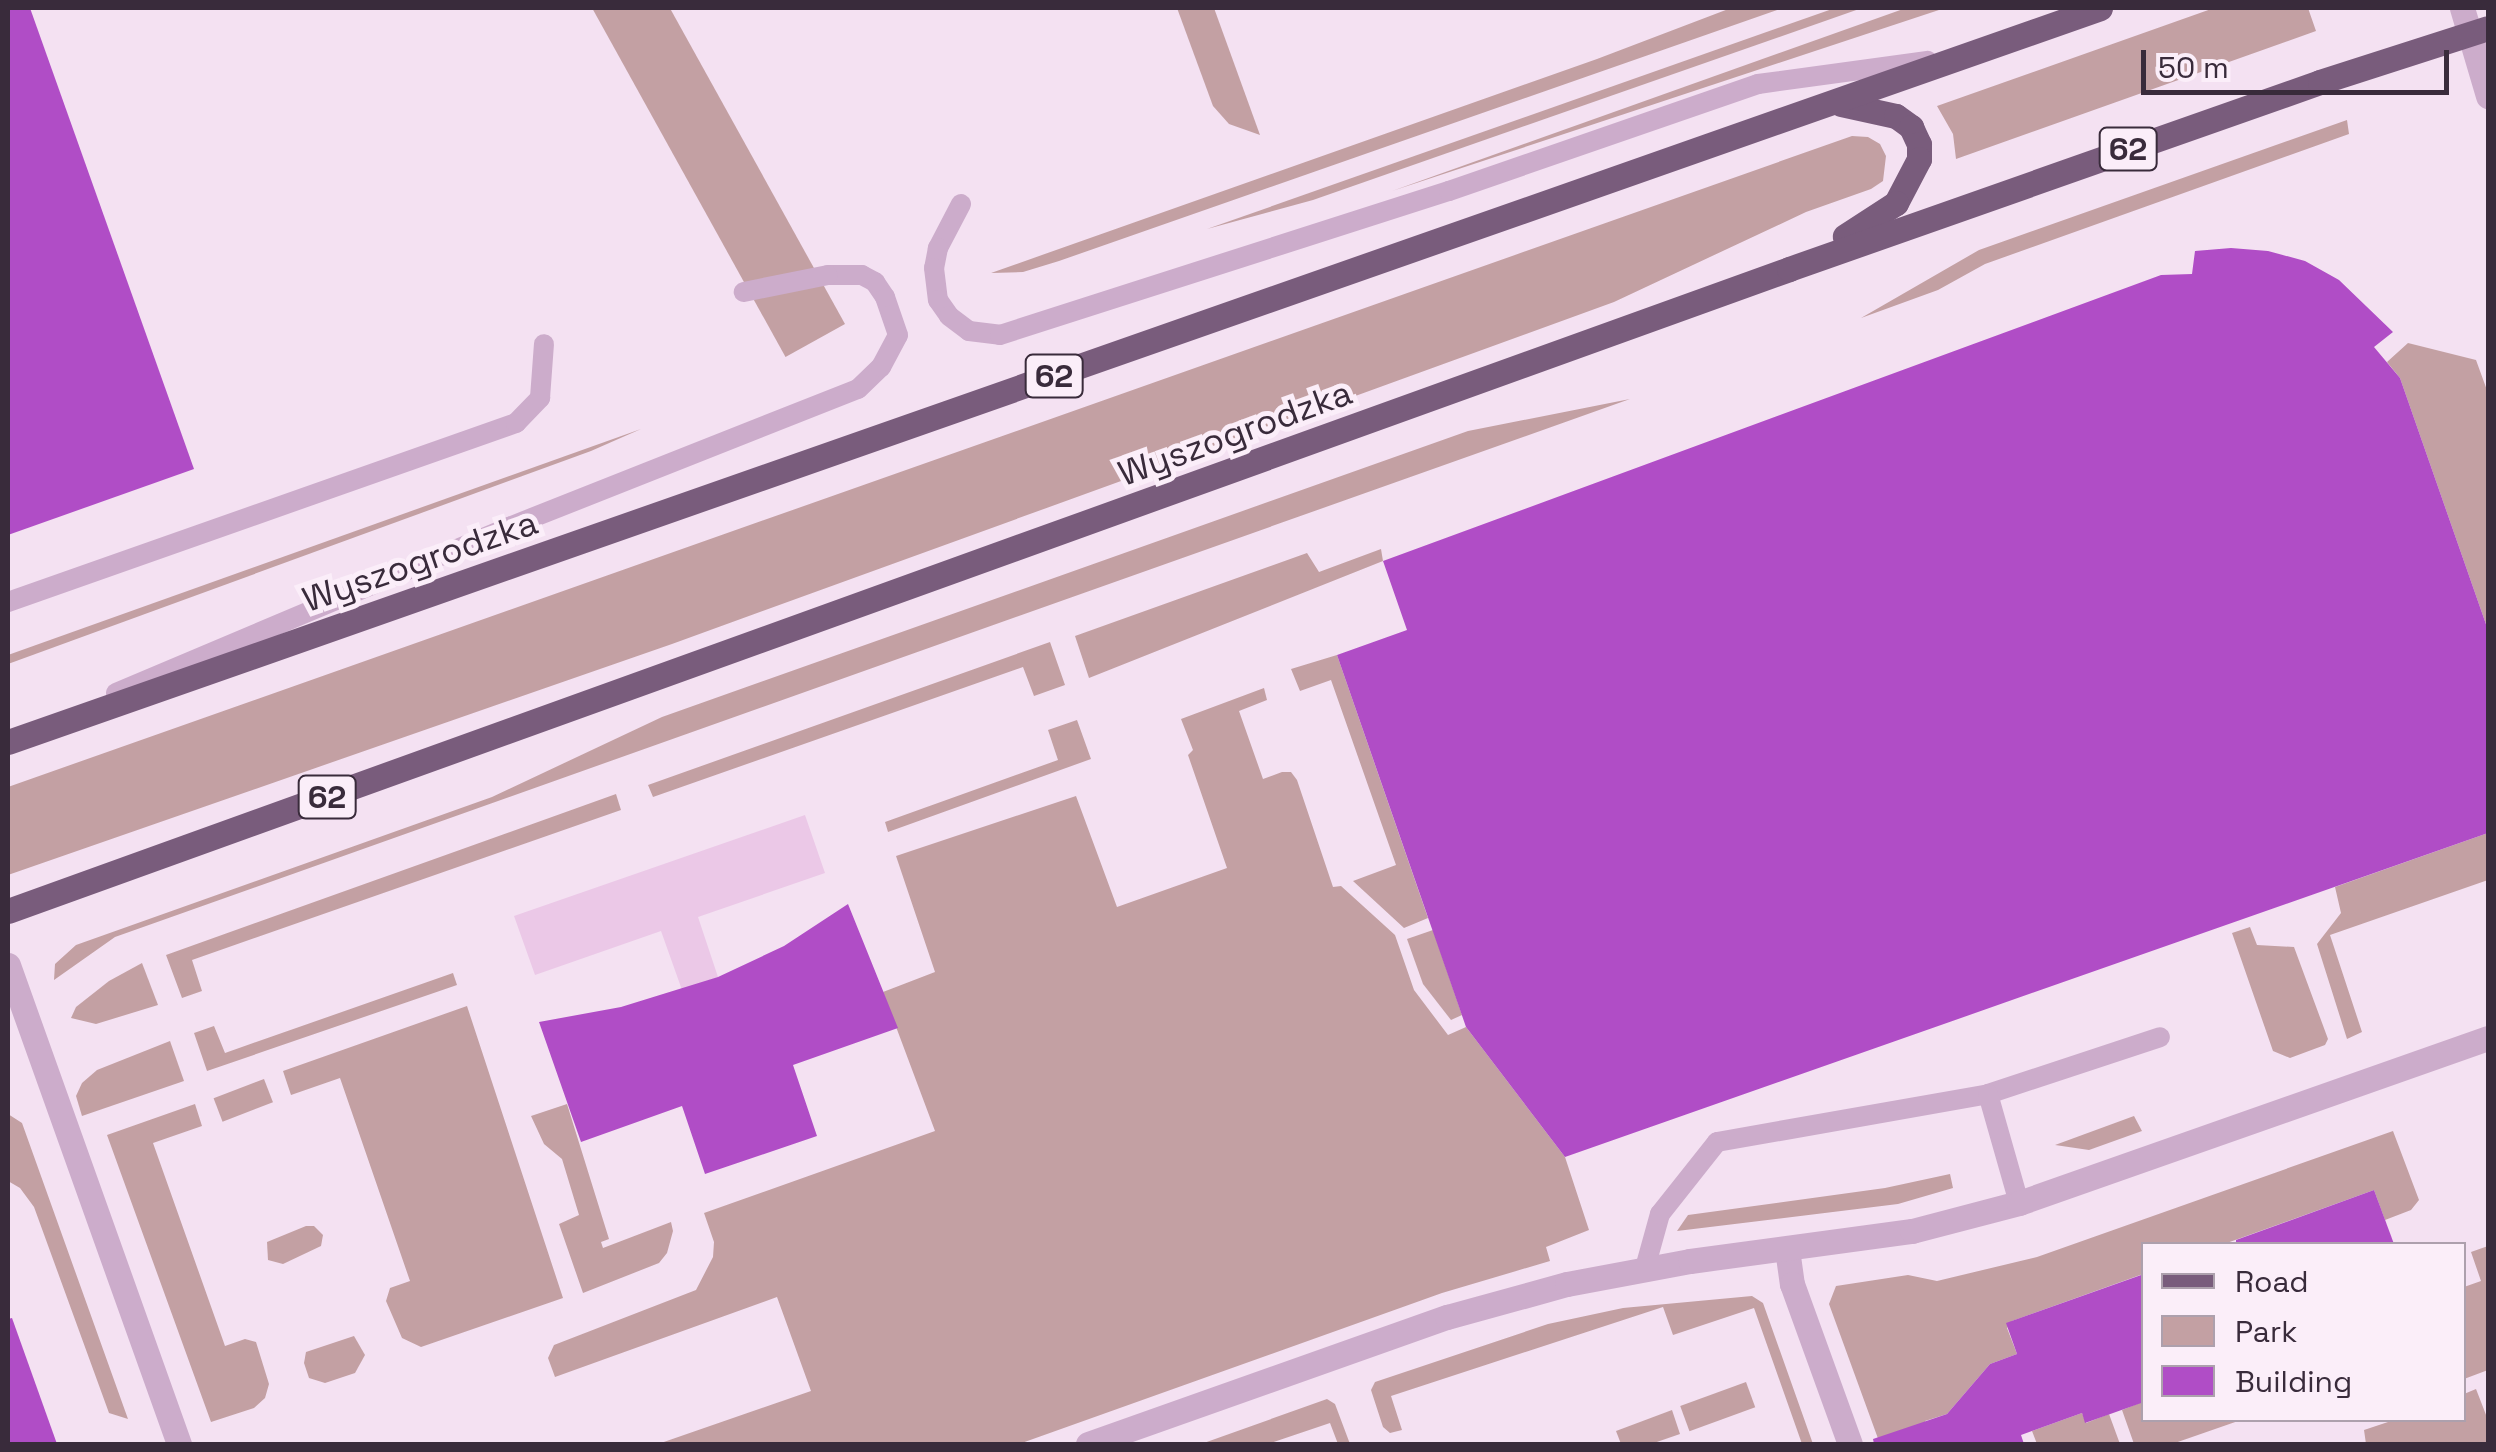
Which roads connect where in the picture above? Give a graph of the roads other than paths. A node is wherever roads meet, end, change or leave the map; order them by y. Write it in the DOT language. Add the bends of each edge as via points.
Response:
graph roads {
  1 [pos="2100,8"];
  2 [pos="2462,8"];
  3 [pos="2479,31"];
  4 [pos="1974,54"];
  5 [pos="2488,96"];
  6 [pos="1828,106"];
  7 [pos="960,204"];
  8 [pos="1789,269"];
  9 [pos="744,292"];
  10 [pos="544,344"];
  11 [pos="8,602"];
  12 [pos="8,740"];
  13 [pos="8,910"];
  14 [pos="8,964"];
  15 [pos="2160,1036"];
  16 [pos="2488,1038"];
  17 [pos="1988,1094"];
  18 [pos="2020,1203"];
  19 [pos="1788,1249"];
  20 [pos="1646,1268"];
  21 [pos="179,1444"];
  22 [pos="1088,1444"];
  23 [pos="1850,1444"];
  1 -- 4 [label="main road, Wyszogrodzka / 62"];
  2 -- 3 [label="street"];
  3 -- 5 [label="street"];
  3 -- 8 [label="main road, Wyszogrodzka / 62"];
  4 -- 6 [label="main road, Wyszogrodzka / 62"];
  4 -- 7 [label="lane" via="1758,84 1000,335 969,331 938,300 938,248"];
  6 -- 8 [label="main road" via="1870,107 1896,116 1910,127 1919,159 1896,203"];
  6 -- 12 [label="main road, Wyszogrodzka / 62"];
  8 -- 13 [label="main road, Wyszogrodzka / 62"];
  9 -- 12 [label="lane" via="862,275 885,297 898,335 881,368 858,388 508,527"];
  10 -- 11 [label="lane" via="540,398 516,422"];
  14 -- 21 [label="street"];
  15 -- 17 [label="lane"];
  16 -- 18 [label="street"];
  17 -- 18 [label="lane"];
  17 -- 20 [label="lane" via="1718,1142 1660,1214"];
  18 -- 19 [label="street" via="1912,1230"];
  19 -- 20 [label="street"];
  19 -- 23 [label="street" via="1792,1284"];
  20 -- 22 [label="street" via="1447,1316"];
}
